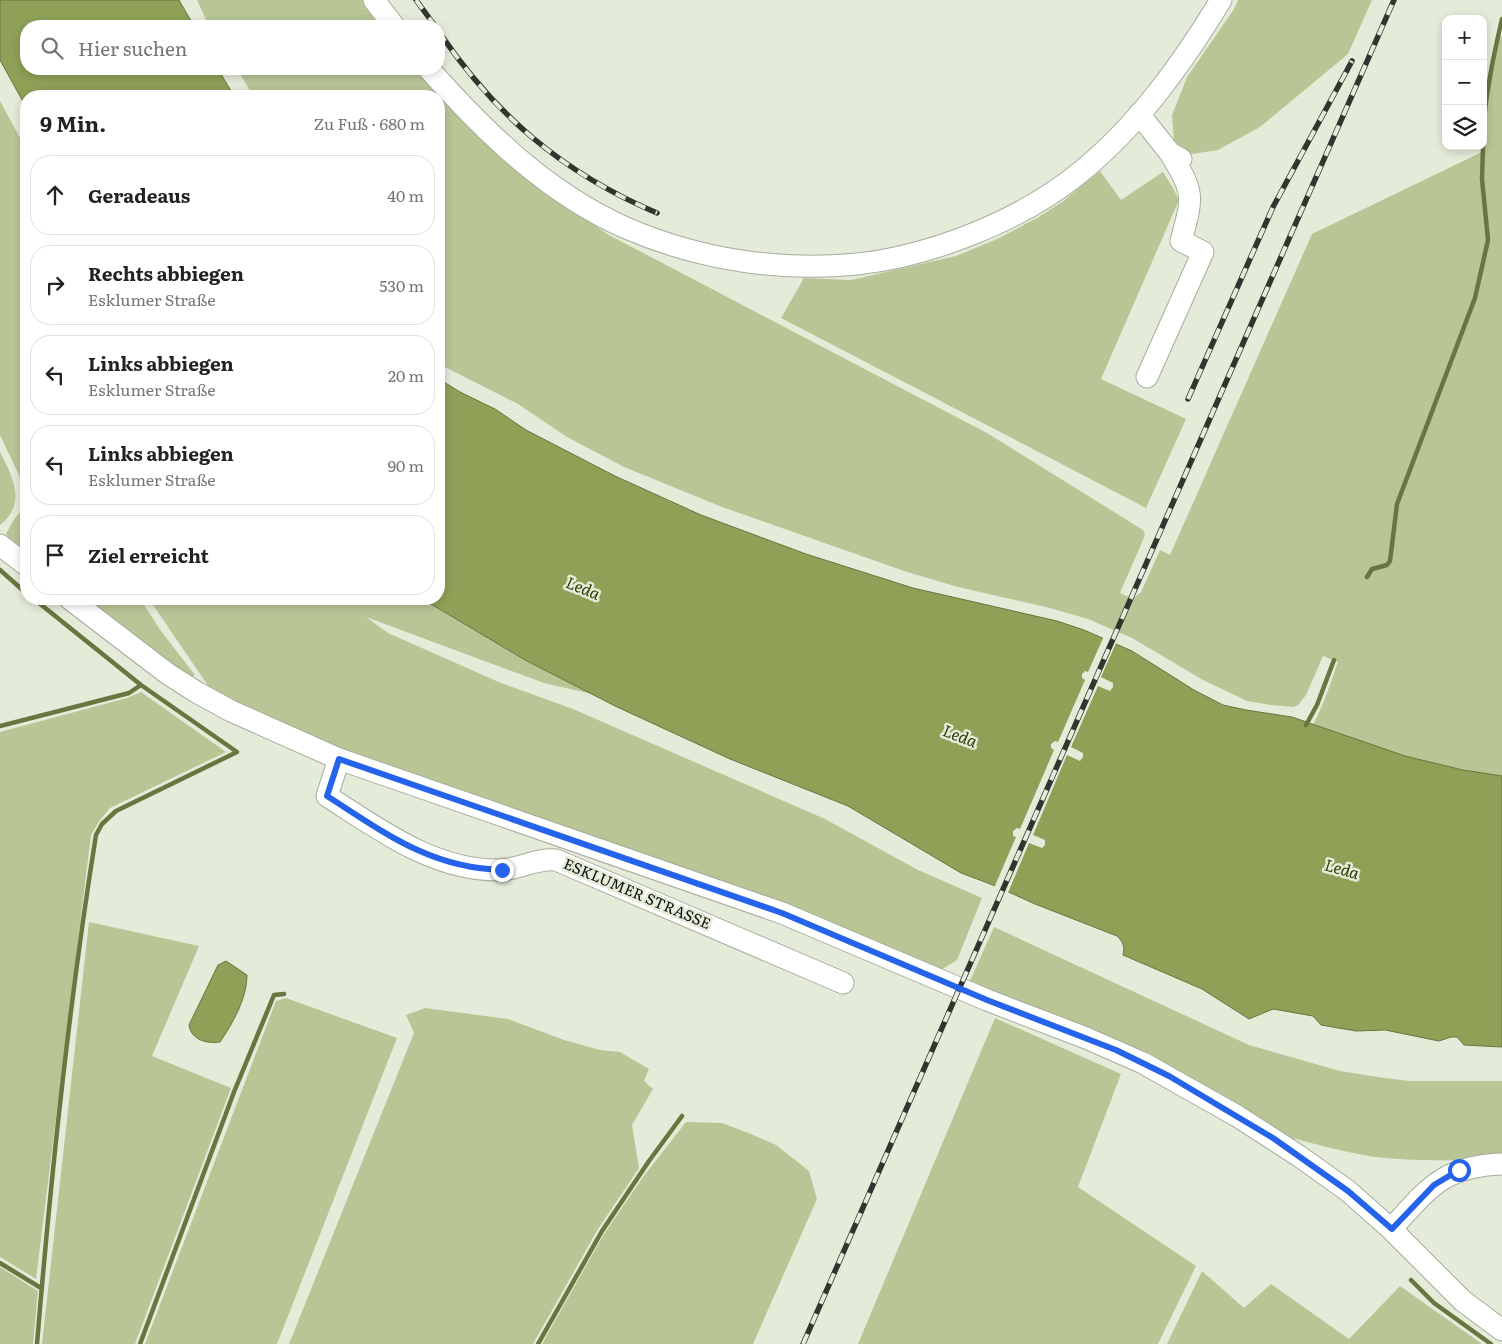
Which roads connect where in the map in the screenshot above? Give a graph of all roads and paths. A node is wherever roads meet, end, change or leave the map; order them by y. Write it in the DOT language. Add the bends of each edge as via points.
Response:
graph roads {
  1 [pos="374,0"];
  2 [pos="1221,0"];
  3 [pos="389,20"];
  4 [pos="434,75"];
  5 [pos="1139,114"];
  6 [pos="1147,377"];
  7 [pos="0,544"];
  8 [pos="20,560"];
  9 [pos="78,605"];
  10 [pos="339,759"];
  11 [pos="843,983"];
  12 [pos="1502,1164"];
  13 [pos="1392,1229"];
  14 [pos="1502,1330"];
  1 -- 3 [label="street"];
  2 -- 5 [label="street" via="1172,74"];
  4 -- 5 [label="street" via="463,108 514,156 589,208 625,227 703,254 794,266 857,264 905,255 990,226 1030,207 1078,174 1102,154"];
  5 -- 6 [label="street" via="1179,158 1191,196 1181,240 1203,252"];
  7 -- 8 [label="street"];
  9 -- 10 [label="street, ESKLUMER STRASSE" via="198,693"];
  10 -- 11 [label="street, ESKLUMER STRASSE" via="327,796 417,850 458,865 482,869 502,870 547,859 556,860"];
  10 -- 13 [label="street, ESKLUMER STRASSE" via="782,913 987,1000 1116,1050 1169,1076 1273,1138 1348,1191"];
  12 -- 13 [label="street" via="1473,1166 1447,1176 1423,1194"];
  13 -- 14 [label="street, ESKLUMER STRASSE" via="1463,1301"];
}
